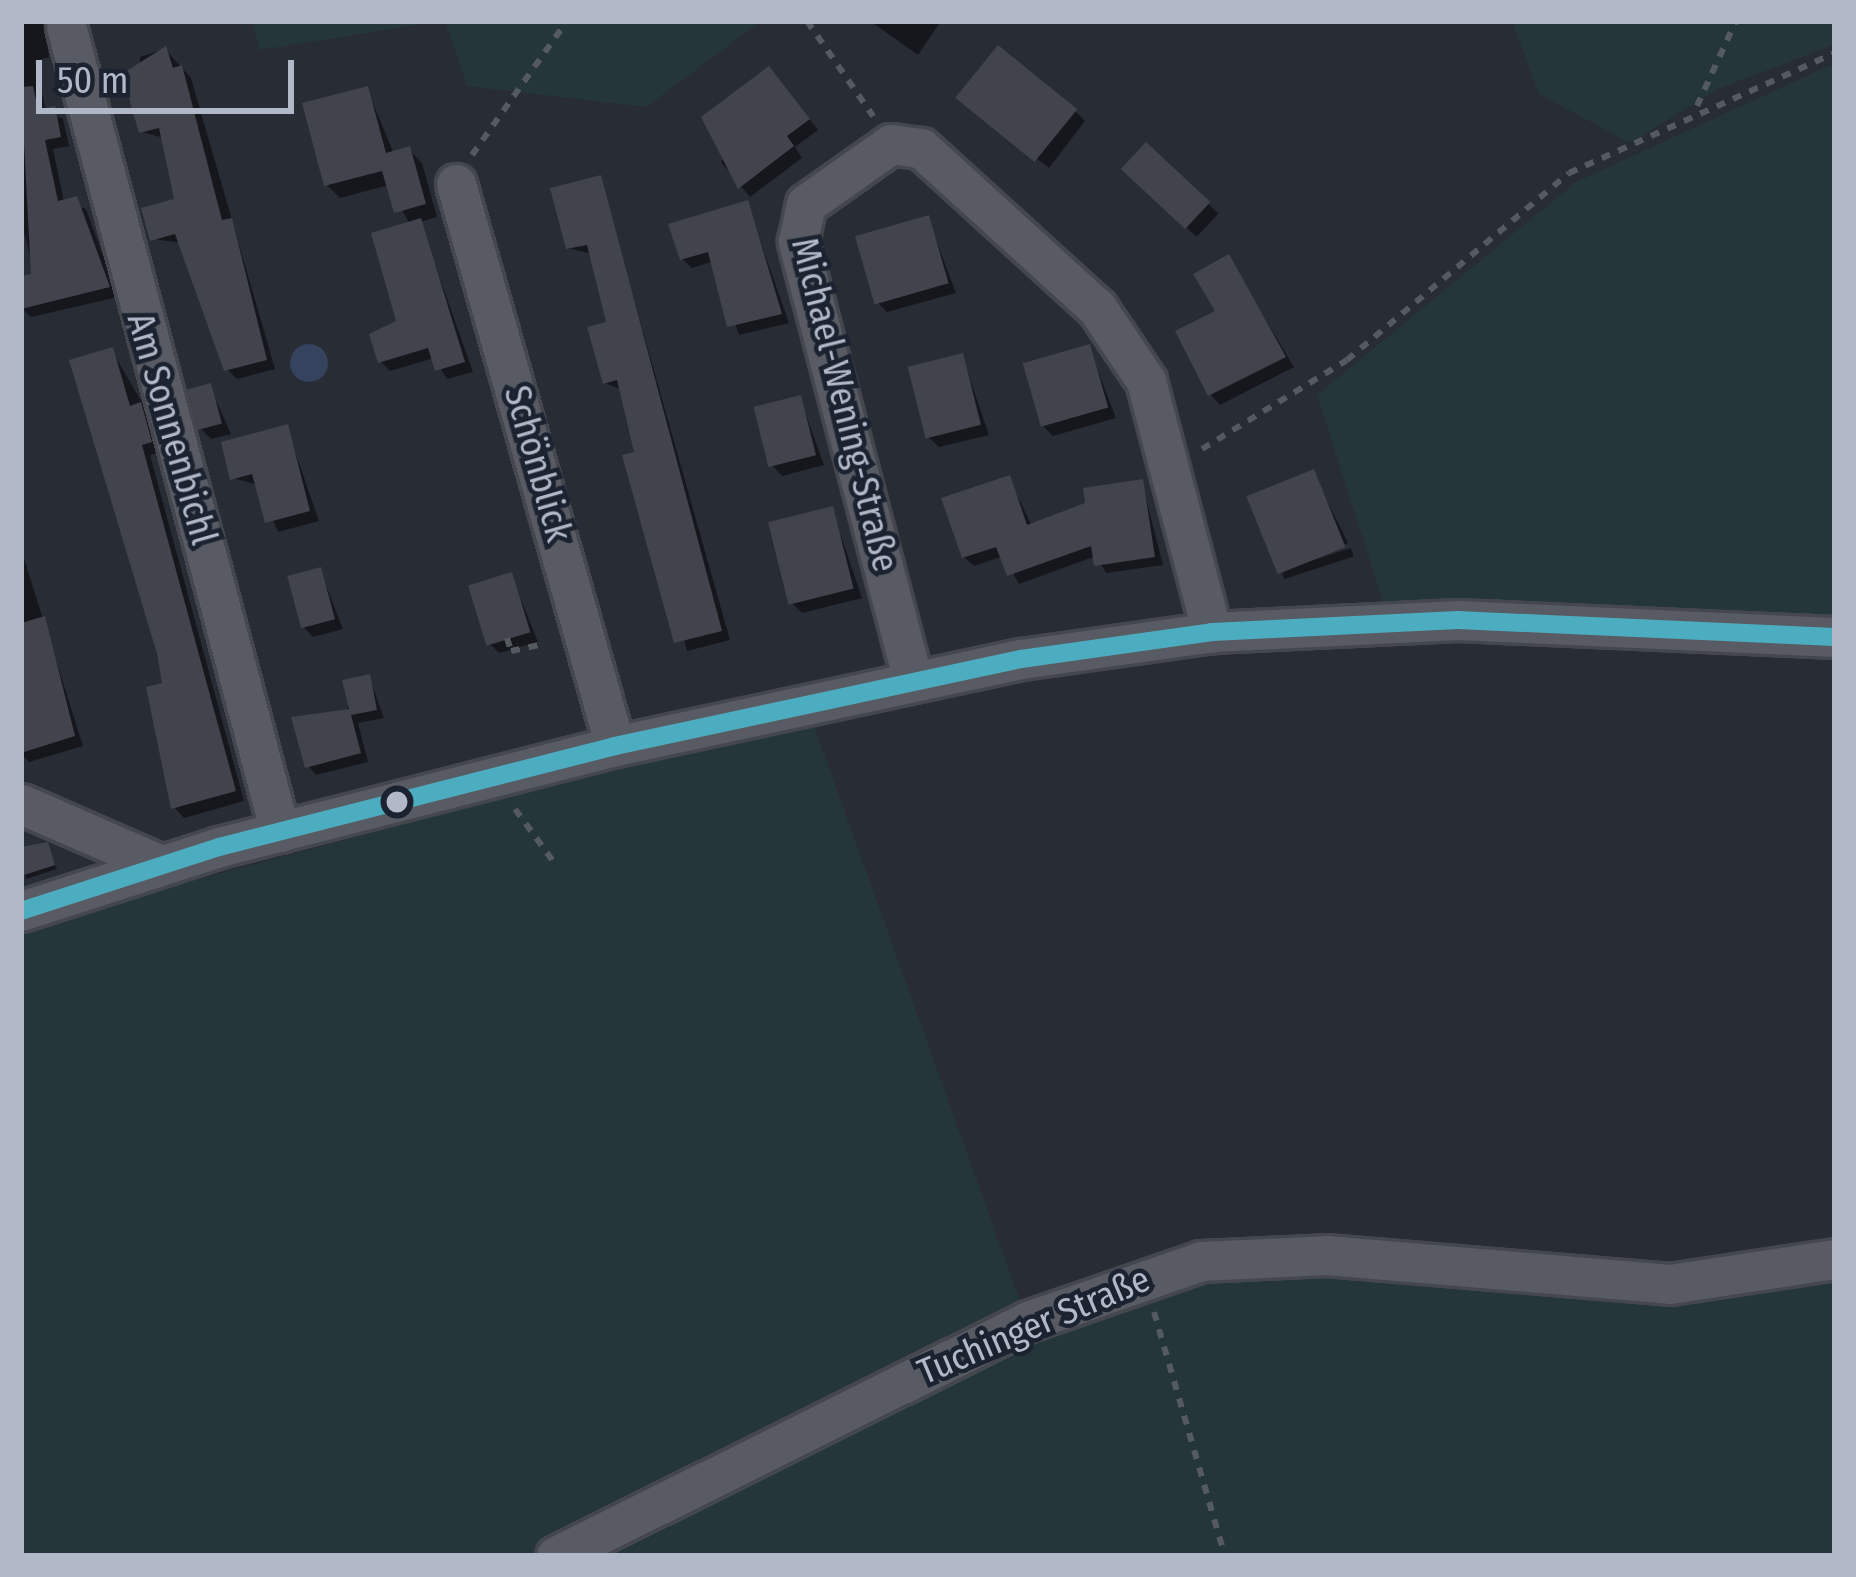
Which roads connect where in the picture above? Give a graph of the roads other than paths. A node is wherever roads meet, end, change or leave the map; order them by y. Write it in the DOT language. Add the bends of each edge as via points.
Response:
graph roads {
  1 [pos="66,26"];
  2 [pos="456,184"];
  3 [pos="1212,632"];
  4 [pos="1835,637"];
  5 [pos="912,677"];
  6 [pos="615,746"];
  7 [pos="21,804"];
  8 [pos="280,832"];
  9 [pos="161,866"];
  10 [pos="21,911"];
  11 [pos="1835,1259"];
  12 [pos="556,1556"];
  1 -- 8 [label="street, Am Sonnenbichl"];
  2 -- 6 [label="street, Schönblick"];
  3 -- 4 [label="street" via="1458,620"];
  3 -- 5 [label="street"];
  3 -- 5 [label="street, Michael-Wening-Straße" via="1175,466 1146,381 1097,308 921,148 891,144 806,204 798,241"];
  5 -- 6 [label="street"];
  6 -- 8 [label="street"];
  7 -- 9 [label="street"];
  8 -- 9 [label="street"];
  9 -- 10 [label="street"];
  11 -- 12 [label="street, Tuchinger Straße" via="1670,1284 1326,1255 1144,1275"];
}
